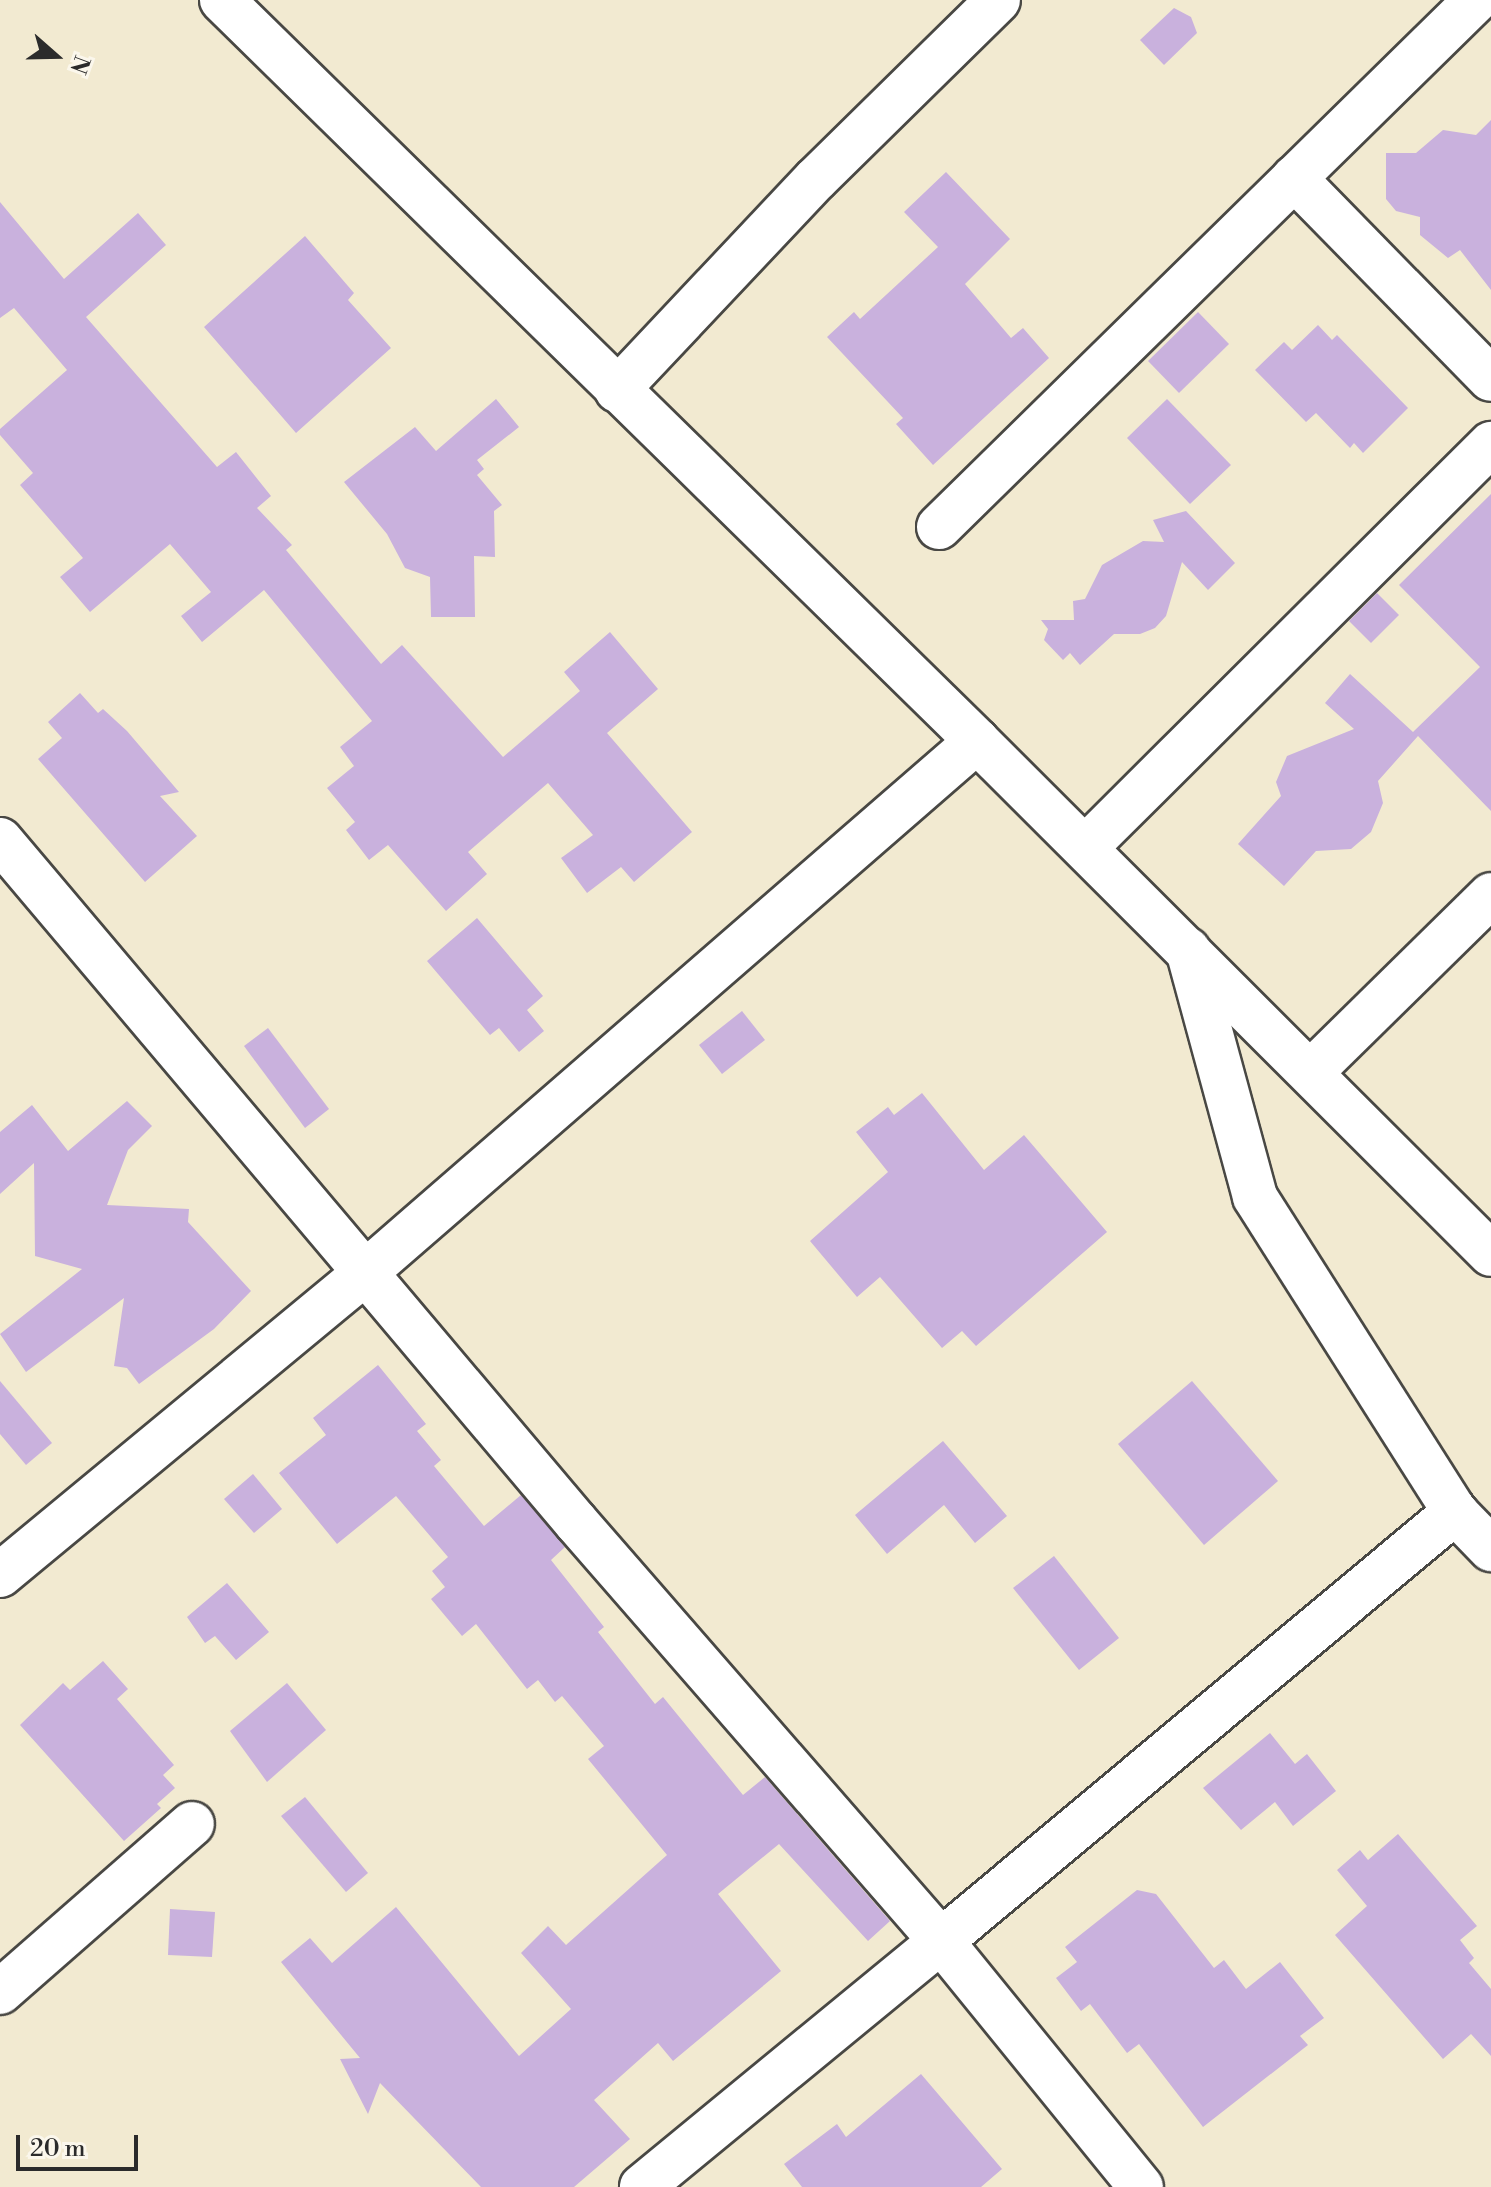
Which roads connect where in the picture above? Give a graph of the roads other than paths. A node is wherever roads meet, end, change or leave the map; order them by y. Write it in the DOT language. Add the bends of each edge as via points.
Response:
graph roads {
  1 [pos="222,0"];
  2 [pos="998,0"];
  3 [pos="1476,0"];
  4 [pos="1294,178"];
  5 [pos="1491,379"];
  6 [pos="617,390"];
  7 [pos="1491,444"];
  8 [pos="939,527"];
  9 [pos="977,741"];
  10 [pos="0,840"];
  11 [pos="1085,848"];
  12 [pos="1491,895"];
  13 [pos="1187,948"];
  14 [pos="1312,1071"];
  15 [pos="1491,1254"];
  16 [pos="367,1271"];
  17 [pos="1455,1512"];
  18 [pos="1491,1549"];
  19 [pos="0,1575"];
  20 [pos="192,1824"];
  21 [pos="941,1941"];
  22 [pos="0,1992"];
  23 [pos="642,2187"];
  24 [pos="1141,2187"];
  1 -- 6 [label="street"];
  2 -- 6 [label="street" via="816,179"];
  3 -- 4 [label="street"];
  4 -- 5 [label="street"];
  4 -- 8 [label="street"];
  6 -- 9 [label="street"];
  7 -- 11 [label="street"];
  9 -- 11 [label="street"];
  9 -- 16 [label="street"];
  10 -- 16 [label="street"];
  11 -- 13 [label="street"];
  12 -- 14 [label="street"];
  13 -- 14 [label="street"];
  13 -- 17 [label="street" via="1255,1197"];
  14 -- 15 [label="street"];
  16 -- 19 [label="street"];
  16 -- 21 [label="street" via="576,1522"];
  17 -- 18 [label="street"];
  17 -- 21 [label="street"];
  20 -- 22 [label="street"];
  21 -- 23 [label="street"];
  21 -- 24 [label="street"];
}
